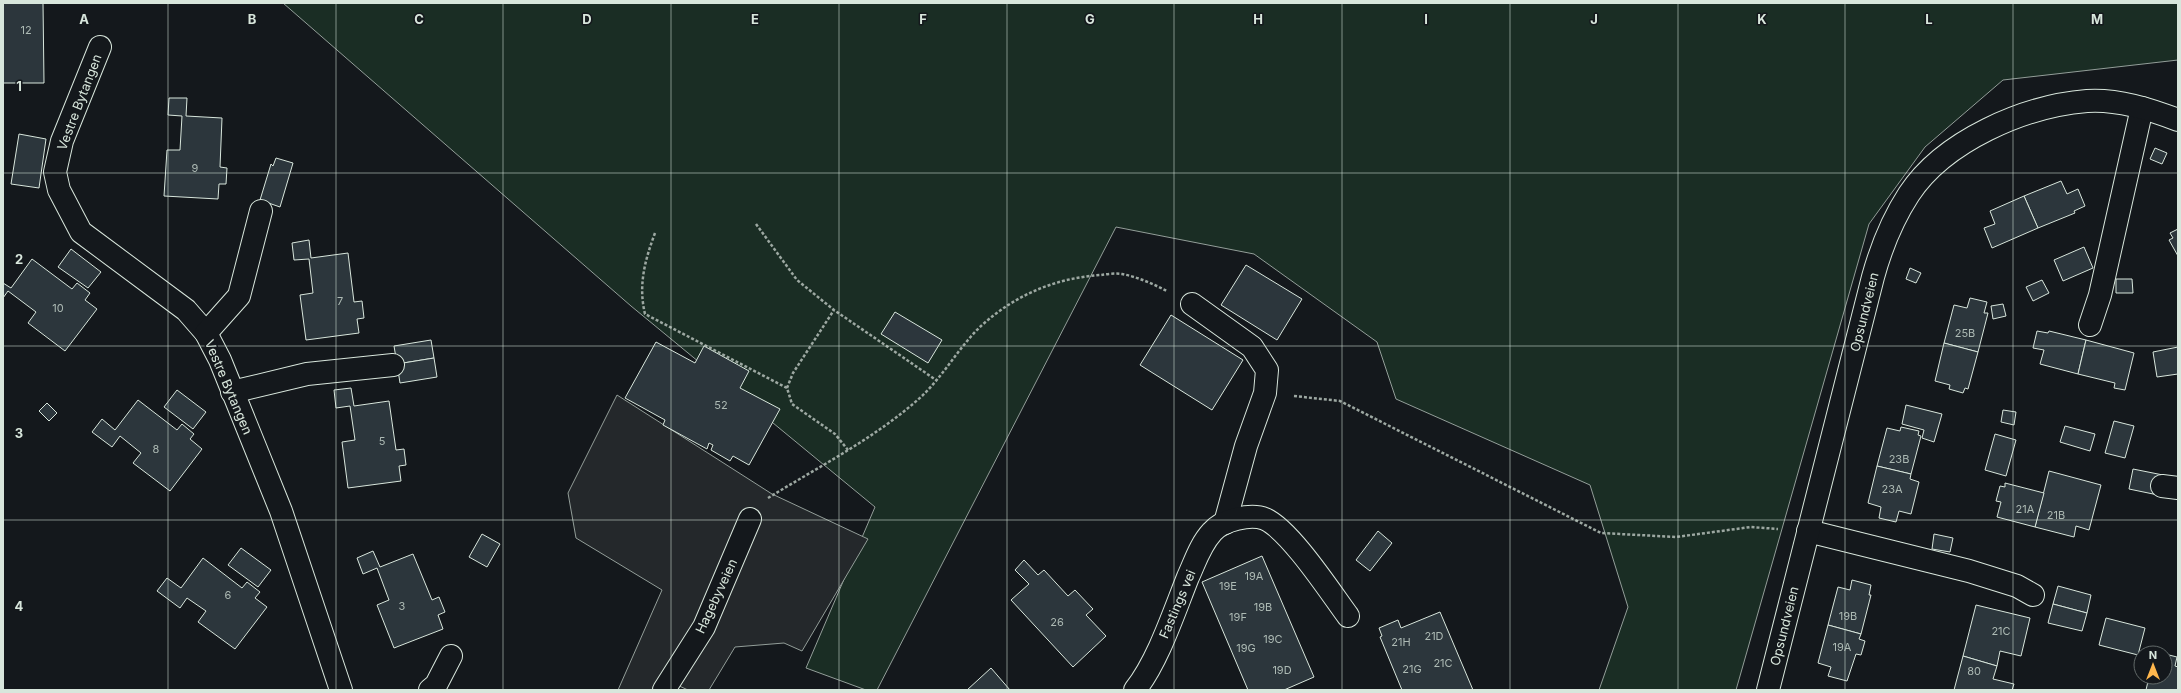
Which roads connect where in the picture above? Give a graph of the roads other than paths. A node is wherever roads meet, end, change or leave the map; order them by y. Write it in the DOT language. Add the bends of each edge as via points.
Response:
graph roads {
  1 [pos="100,47"];
  2 [pos="2142,108"];
  3 [pos="2178,120"];
  4 [pos="261,211"];
  5 [pos="1192,304"];
  6 [pos="2090,325"];
  7 [pos="206,333"];
  8 [pos="393,365"];
  9 [pos="232,392"];
  10 [pos="750,519"];
  11 [pos="1225,523"];
  12 [pos="1808,531"];
  13 [pos="2034,595"];
  14 [pos="1348,616"];
  15 [pos="451,656"];
  16 [pos="341,690"];
  17 [pos="430,690"];
  18 [pos="664,690"];
  19 [pos="1135,690"];
  20 [pos="1768,690"];
  1 -- 7 [label="street, Vestre Bytangen" via="62,141 55,172 59,190 82,232 186,310"];
  2 -- 3 [label="street, Opsundveien"];
  2 -- 6 [label="street" via="2100,294"];
  2 -- 12 [label="street, Opsundveien" via="2117,102 2087,101 2021,115 1993,126 1943,158 1909,194 1880,251"];
  4 -- 7 [label="street" via="239,296"];
  5 -- 11 [label="street" via="1252,347 1266,370 1265,393 1246,446"];
  7 -- 9 [label="street, Vestre Bytangen"];
  8 -- 9 [label="street" via="308,374"];
  9 -- 16 [label="street, Vestre Bytangen" via="281,511"];
  10 -- 18 [label="street, Hagebyveien" via="704,627"];
  11 -- 14 [label="street" via="1253,516 1266,519 1281,531 1309,563"];
  11 -- 19 [label="street, Fastings vei" via="1212,531 1200,549 1159,646"];
  12 -- 13 [label="street" via="1969,571 2017,586"];
  12 -- 20 [label="street, Opsundveien"];
  15 -- 17 [label="street" via="436,685"];
}
